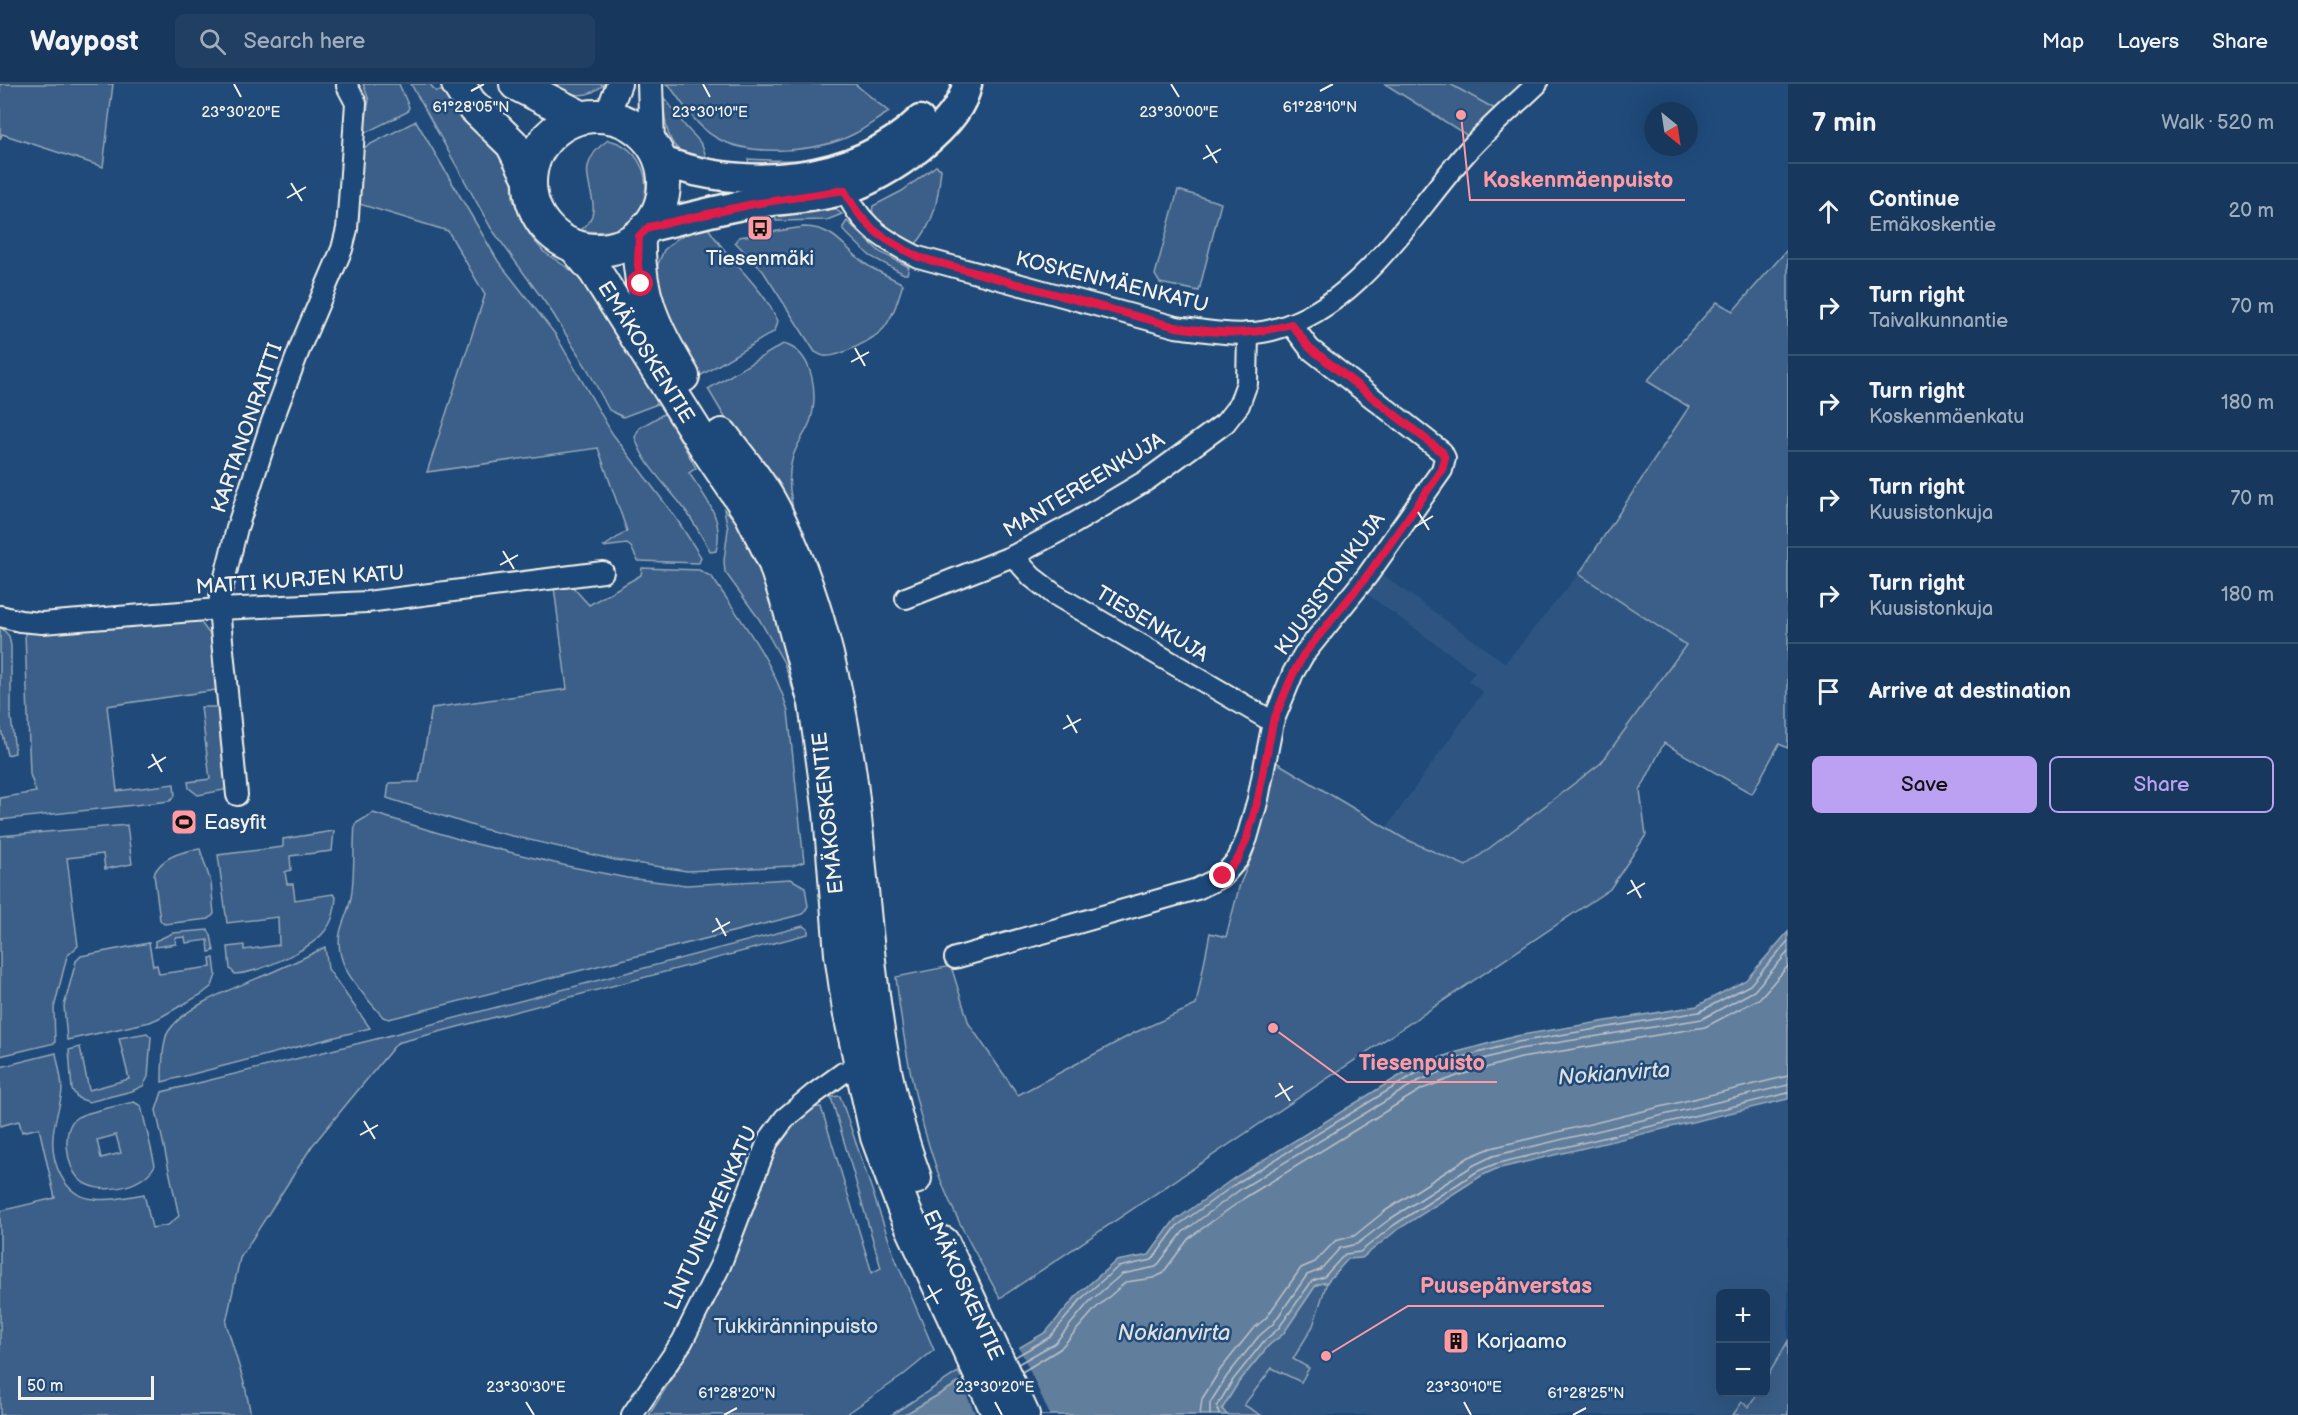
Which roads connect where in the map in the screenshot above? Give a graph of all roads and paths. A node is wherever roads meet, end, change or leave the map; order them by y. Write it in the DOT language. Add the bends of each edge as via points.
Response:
graph roads {
  1 [pos="458,84"];
  2 [pos="516,84"];
  3 [pos="619,84"];
  4 [pos="650,84"];
  5 [pos="955,84"];
  6 [pos="967,84"];
  7 [pos="1537,84"];
  8 [pos="347,86"];
  9 [pos="594,116"];
  10 [pos="657,152"];
  11 [pos="530,179"];
  12 [pos="841,179"];
  13 [pos="644,232"];
  14 [pos="574,246"];
  15 [pos="1291,324"];
  16 [pos="1248,333"];
  17 [pos="1013,556"];
  18 [pos="603,572"];
  19 [pos="906,598"];
  20 [pos="219,609"];
  21 [pos="0,616"];
  22 [pos="1273,722"];
  23 [pos="237,795"];
  24 [pos="955,958"];
  25 [pos="860,1067"];
  26 [pos="966,1317"];
  27 [pos="632,1415"];
  28 [pos="999,1415"];
  29 [pos="1023,1415"];
  1 -- 11 [label="main road" via="470,103 512,144"];
  2 -- 9 [label="main road"];
  3 -- 9 [label="street"];
  4 -- 10 [label="street"];
  5 -- 12 [label="main road" via="908,132"];
  6 -- 12 [label="main road" via="955,110 919,147 871,179"];
  7 -- 15 [label="street, KOSKENMÄENKATU" via="1466,153 1346,291"];
  8 -- 20 [label="street, KARTANONRAITTI" via="356,103 348,218 342,249 269,431 237,528"];
  9 -- 10 [label="main road" via="633,124"];
  9 -- 11 [label="main road" via="561,125 545,139 534,158"];
  10 -- 12 [label="main road" via="694,171 738,178"];
  10 -- 13 [label="main road" via="665,180 663,200"];
  11 -- 14 [label="main road" via="536,212 546,227"];
  12 -- 13 [label="main road"];
  12 -- 16 [label="street, KOSKENMÄENKATU" via="855,211 874,232 918,257 1176,327"];
  13 -- 14 [label="main road" via="608,250"];
  13 -- 26 [label="main road, EMÄKOSKENTIE" via="638,265 651,315 700,405 774,508 814,607 850,774 884,1073 903,1144"];
  14 -- 25 [label="main road, EMÄKOSKENTIE" via="595,271 751,514 774,561 815,703 830,813 841,954"];
  15 -- 16 [label="street, KOSKENMÄENKATU"];
  15 -- 22 [label="street, KUUSISTONKUJA" via="1310,348 1445,458 1442,470 1367,576 1304,654"];
  16 -- 17 [label="street, MANTEREENKUJA" via="1247,383 1239,405 1225,423 1147,480"];
  17 -- 19 [label="street, MANTEREENKUJA"];
  17 -- 22 [label="street, TIESENKUJA" via="1054,594"];
  18 -- 20 [label="street, MATTI KURJEN KATU" via="367,602"];
  20 -- 21 [label="street, MATTI KURJEN KATU" via="42,623"];
  20 -- 23 [label="street, KARTANONRAITTI"];
  22 -- 24 [label="street, KUUSISTONKUJA" via="1247,838 1238,859 1223,876 1197,889"];
  25 -- 26 [label="main road, EMÄKOSKENTIE" via="877,1137 905,1212"];
  25 -- 27 [label="street, LINTUNIEMENKATU" via="843,1073 814,1094 785,1118 768,1141 720,1266 682,1342"];
  26 -- 28 [label="main road, EMÄKOSKENTIE"];
  26 -- 29 [label="main road, EMÄKOSKENTIE"];
}
